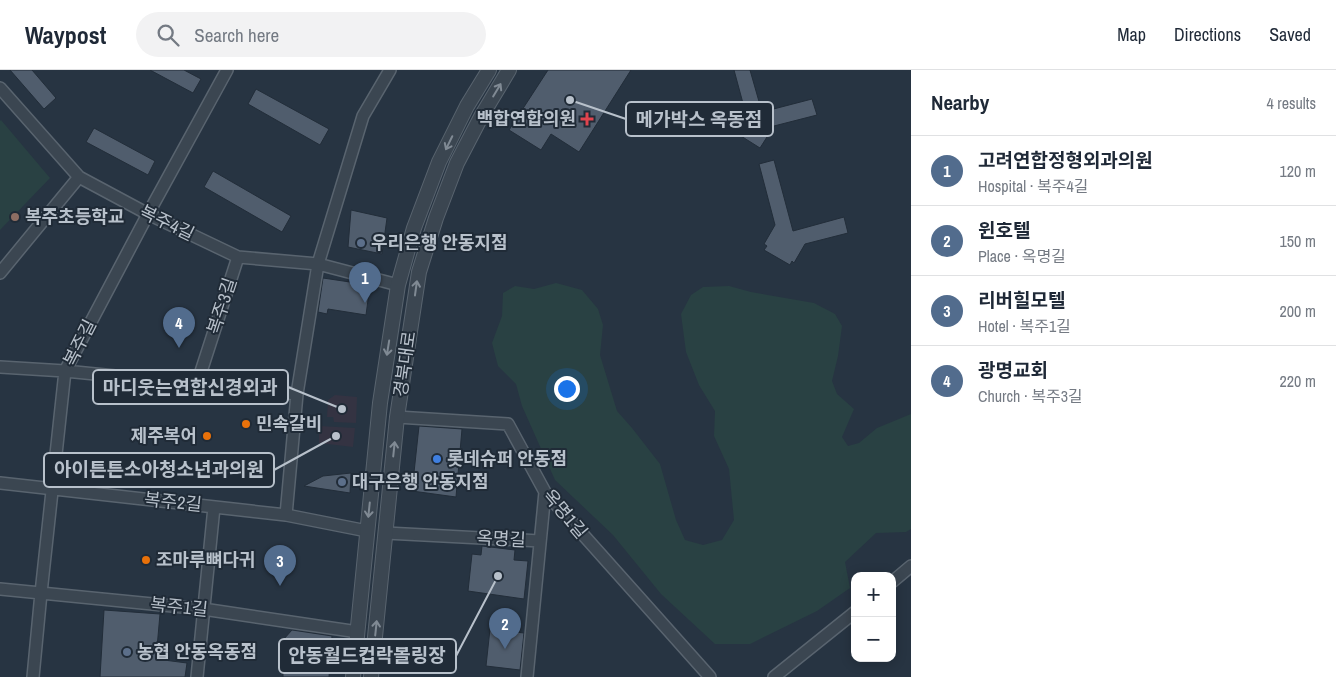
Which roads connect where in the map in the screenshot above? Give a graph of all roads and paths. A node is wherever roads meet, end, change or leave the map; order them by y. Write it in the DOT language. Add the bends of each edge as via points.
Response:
graph roads {
  1 [pos="227,70"];
  2 [pos="390,70"];
  3 [pos="489,70"];
  4 [pos="509,70"];
  5 [pos="0,88"];
  6 [pos="79,177"];
  7 [pos="148,214"];
  8 [pos="238,256"];
  9 [pos="318,264"];
  10 [pos="0,274"];
  11 [pos="398,285"];
  12 [pos="0,367"];
  13 [pos="65,371"];
  14 [pos="197,384"];
  15 [pos="298,394"];
  16 [pos="397,418"];
  17 [pos="0,483"];
  18 [pos="51,489"];
  19 [pos="544,492"];
  20 [pos="214,507"];
  21 [pos="286,515"];
  22 [pos="367,531"];
  23 [pos="386,533"];
  24 [pos="540,541"];
  25 [pos="911,566"];
  26 [pos="896,579"];
  27 [pos="0,588"];
  28 [pos="41,593"];
  29 [pos="203,609"];
  30 [pos="851,615"];
  31 [pos="358,632"];
  32 [pos="34,677"];
  33 [pos="197,677"];
  34 [pos="353,677"];
  35 [pos="371,677"];
  36 [pos="527,677"];
  37 [pos="710,677"];
  38 [pos="774,677"];
  1 -- 7 [label="street, 복주길"];
  2 -- 9 [label="street" via="363,116"];
  3 -- 11 [label="street, 경북대로, one-way" via="439,162 414,228"];
  16 -- 4 [label="street, 경북대로, one-way" via="419,272 436,218 457,164"];
  5 -- 6 [label="street, 복주4길"];
  6 -- 7 [label="street, 복주4길"];
  6 -- 10 [label="street"];
  7 -- 8 [label="street, 복주4길"];
  7 -- 13 [label="street, 복주길"];
  8 -- 9 [label="street, 복주4길"];
  8 -- 14 [label="street, 복주3길"];
  9 -- 11 [label="street, 복주4길"];
  9 -- 15 [label="street"];
  11 -- 22 [label="street, 경북대로, one-way" via="380,403"];
  12 -- 13 [label="street"];
  13 -- 14 [label="street"];
  13 -- 18 [label="street, 복주길"];
  14 -- 15 [label="street"];
  15 -- 21 [label="street"];
  16 -- 19 [label="street, 옥명1길" via="508,424"];
  23 -- 16 [label="street, 경북대로, one-way"];
  17 -- 18 [label="street, 복주2길"];
  18 -- 20 [label="street, 복주2길"];
  18 -- 28 [label="street, 복주길"];
  19 -- 24 [label="street"];
  19 -- 37 [label="street, 옥명1길"];
  20 -- 21 [label="street, 복주2길"];
  20 -- 29 [label="street"];
  21 -- 22 [label="street, 복주2길"];
  22 -- 31 [label="street, 경북대로"];
  23 -- 24 [label="street, 옥명길"];
  35 -- 23 [label="street, 경북대로, one-way"];
  24 -- 36 [label="street, 옥명길"];
  25 -- 26 [label="street"];
  27 -- 28 [label="street, 복주1길"];
  28 -- 29 [label="street, 복주1길"];
  28 -- 32 [label="street, 복주길"];
  29 -- 31 [label="street, 복주1길"];
  29 -- 33 [label="street"];
  30 -- 38 [label="street"];
  31 -- 34 [label="street, 경북대로"];
}
